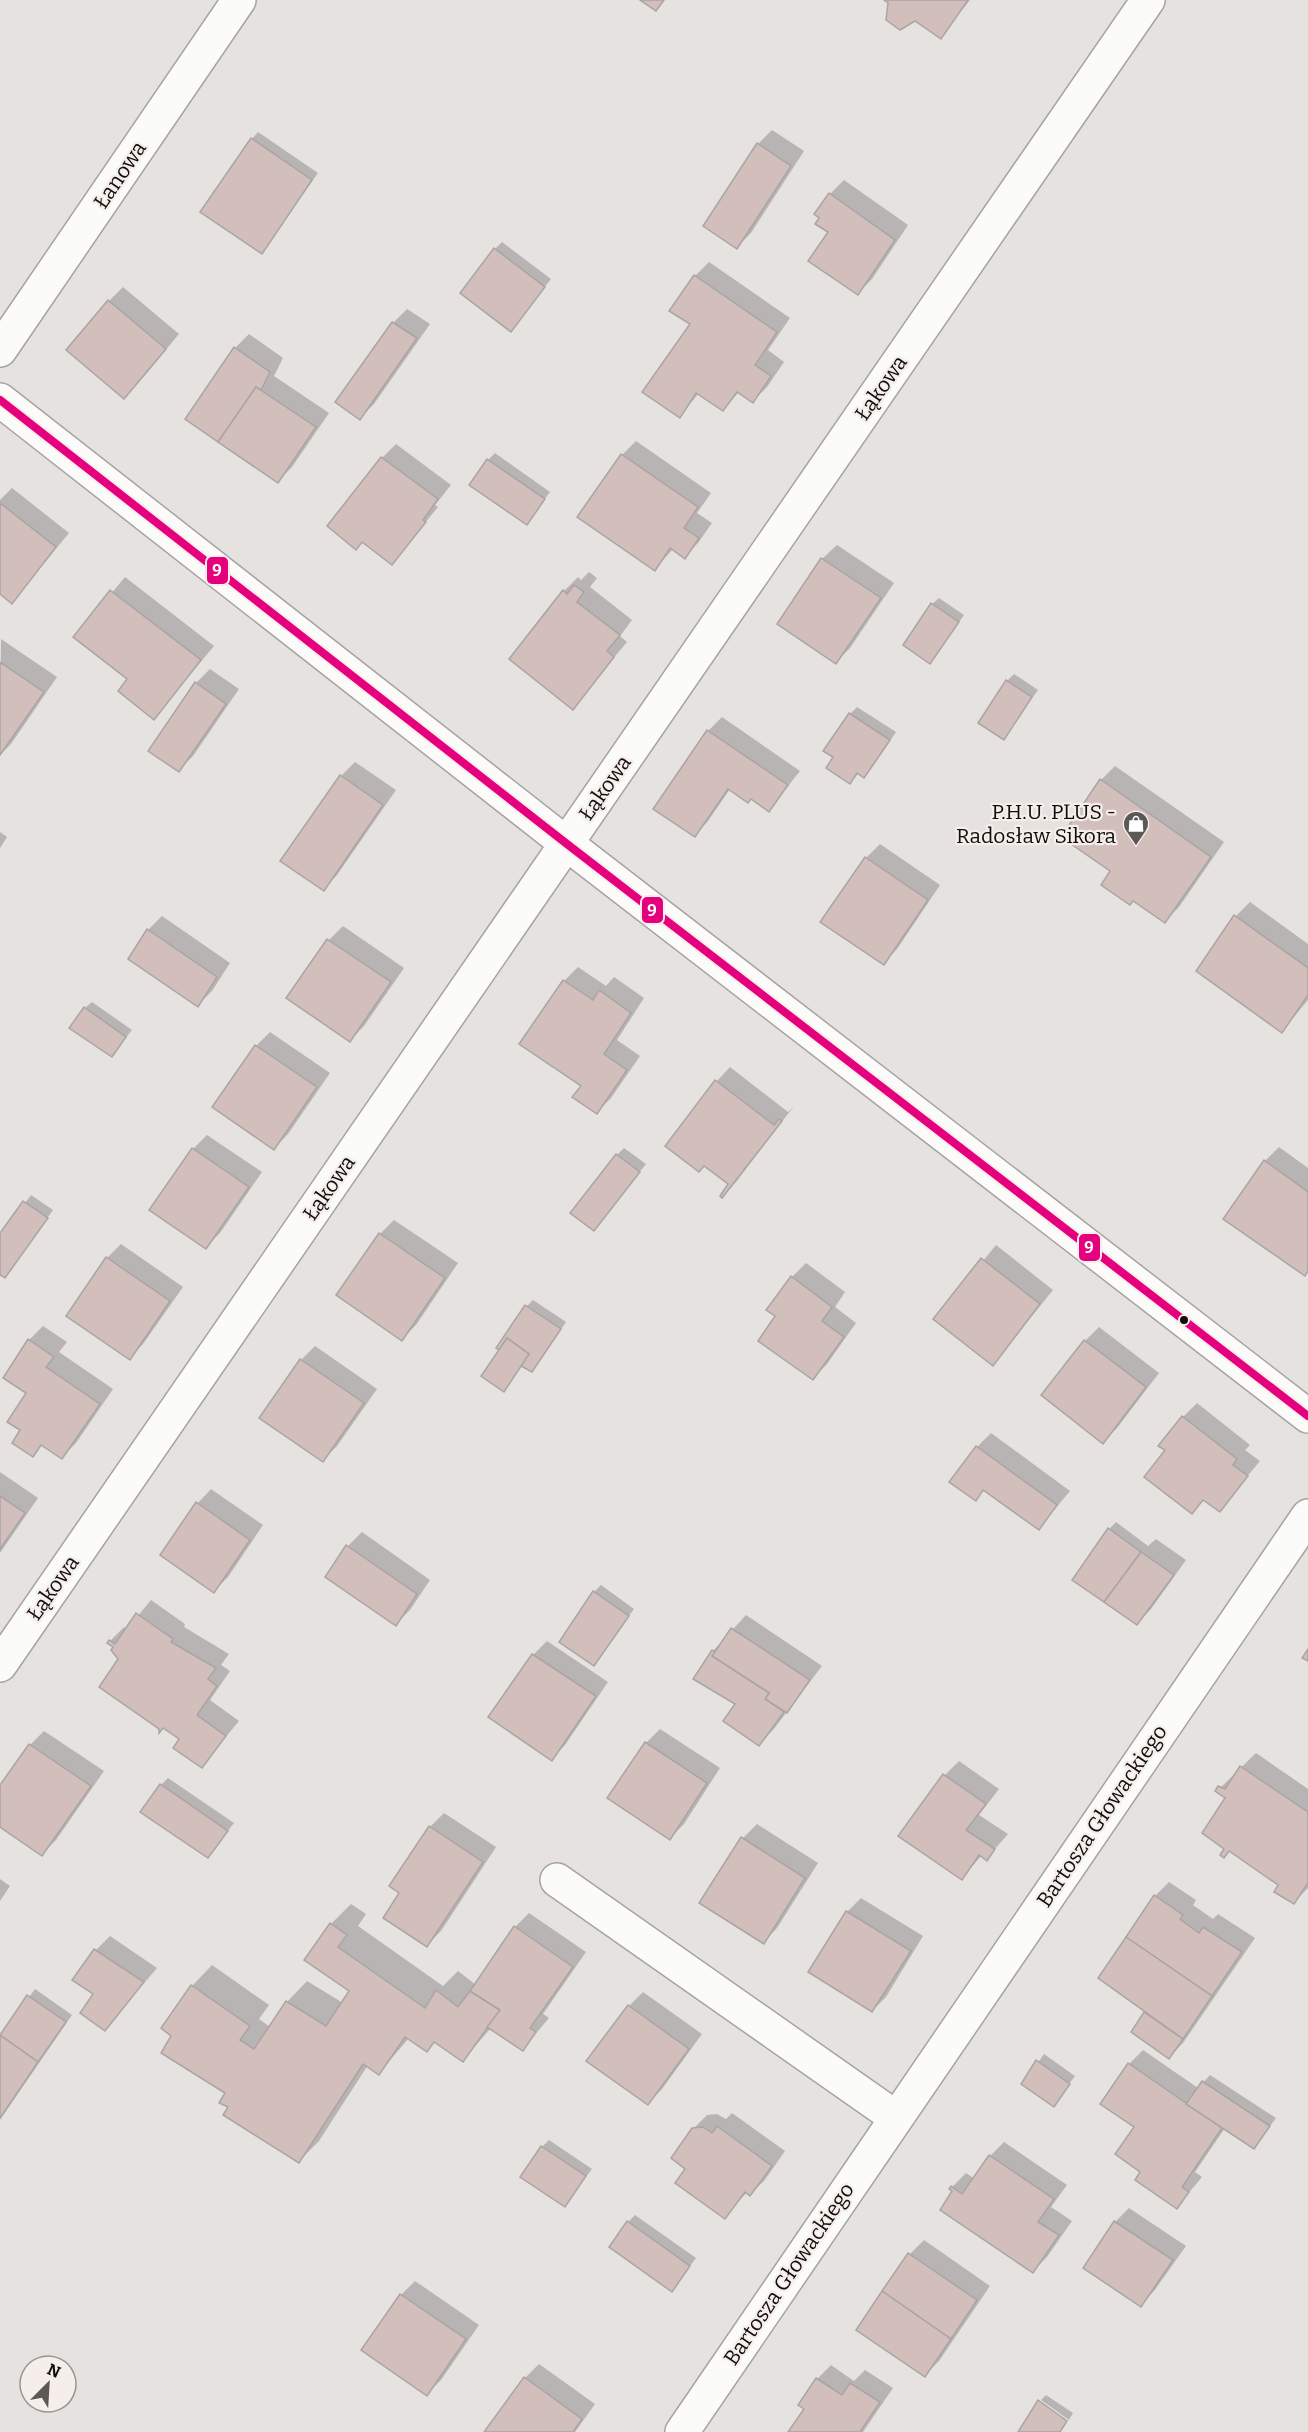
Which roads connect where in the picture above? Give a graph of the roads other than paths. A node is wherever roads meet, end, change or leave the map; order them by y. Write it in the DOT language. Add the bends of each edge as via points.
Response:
graph roads {
  1 [pos="239,0"];
  2 [pos="1148,0"];
  3 [pos="0,350"];
  4 [pos="0,400"];
  5 [pos="567,844"];
  6 [pos="1308,1416"];
  7 [pos="1308,1516"];
  8 [pos="0,1665"];
  9 [pos="557,1880"];
  10 [pos="895,2117"];
  11 [pos="682,2432"];
  1 -- 3 [label="street, Łanowa"];
  2 -- 5 [label="street, Łąkowa"];
  4 -- 5 [label="street"];
  5 -- 6 [label="street"];
  5 -- 8 [label="street, Łąkowa"];
  7 -- 10 [label="street, Bartosza Głowackiego"];
  9 -- 10 [label="street"];
  10 -- 11 [label="street, Bartosza Głowackiego"];
}
